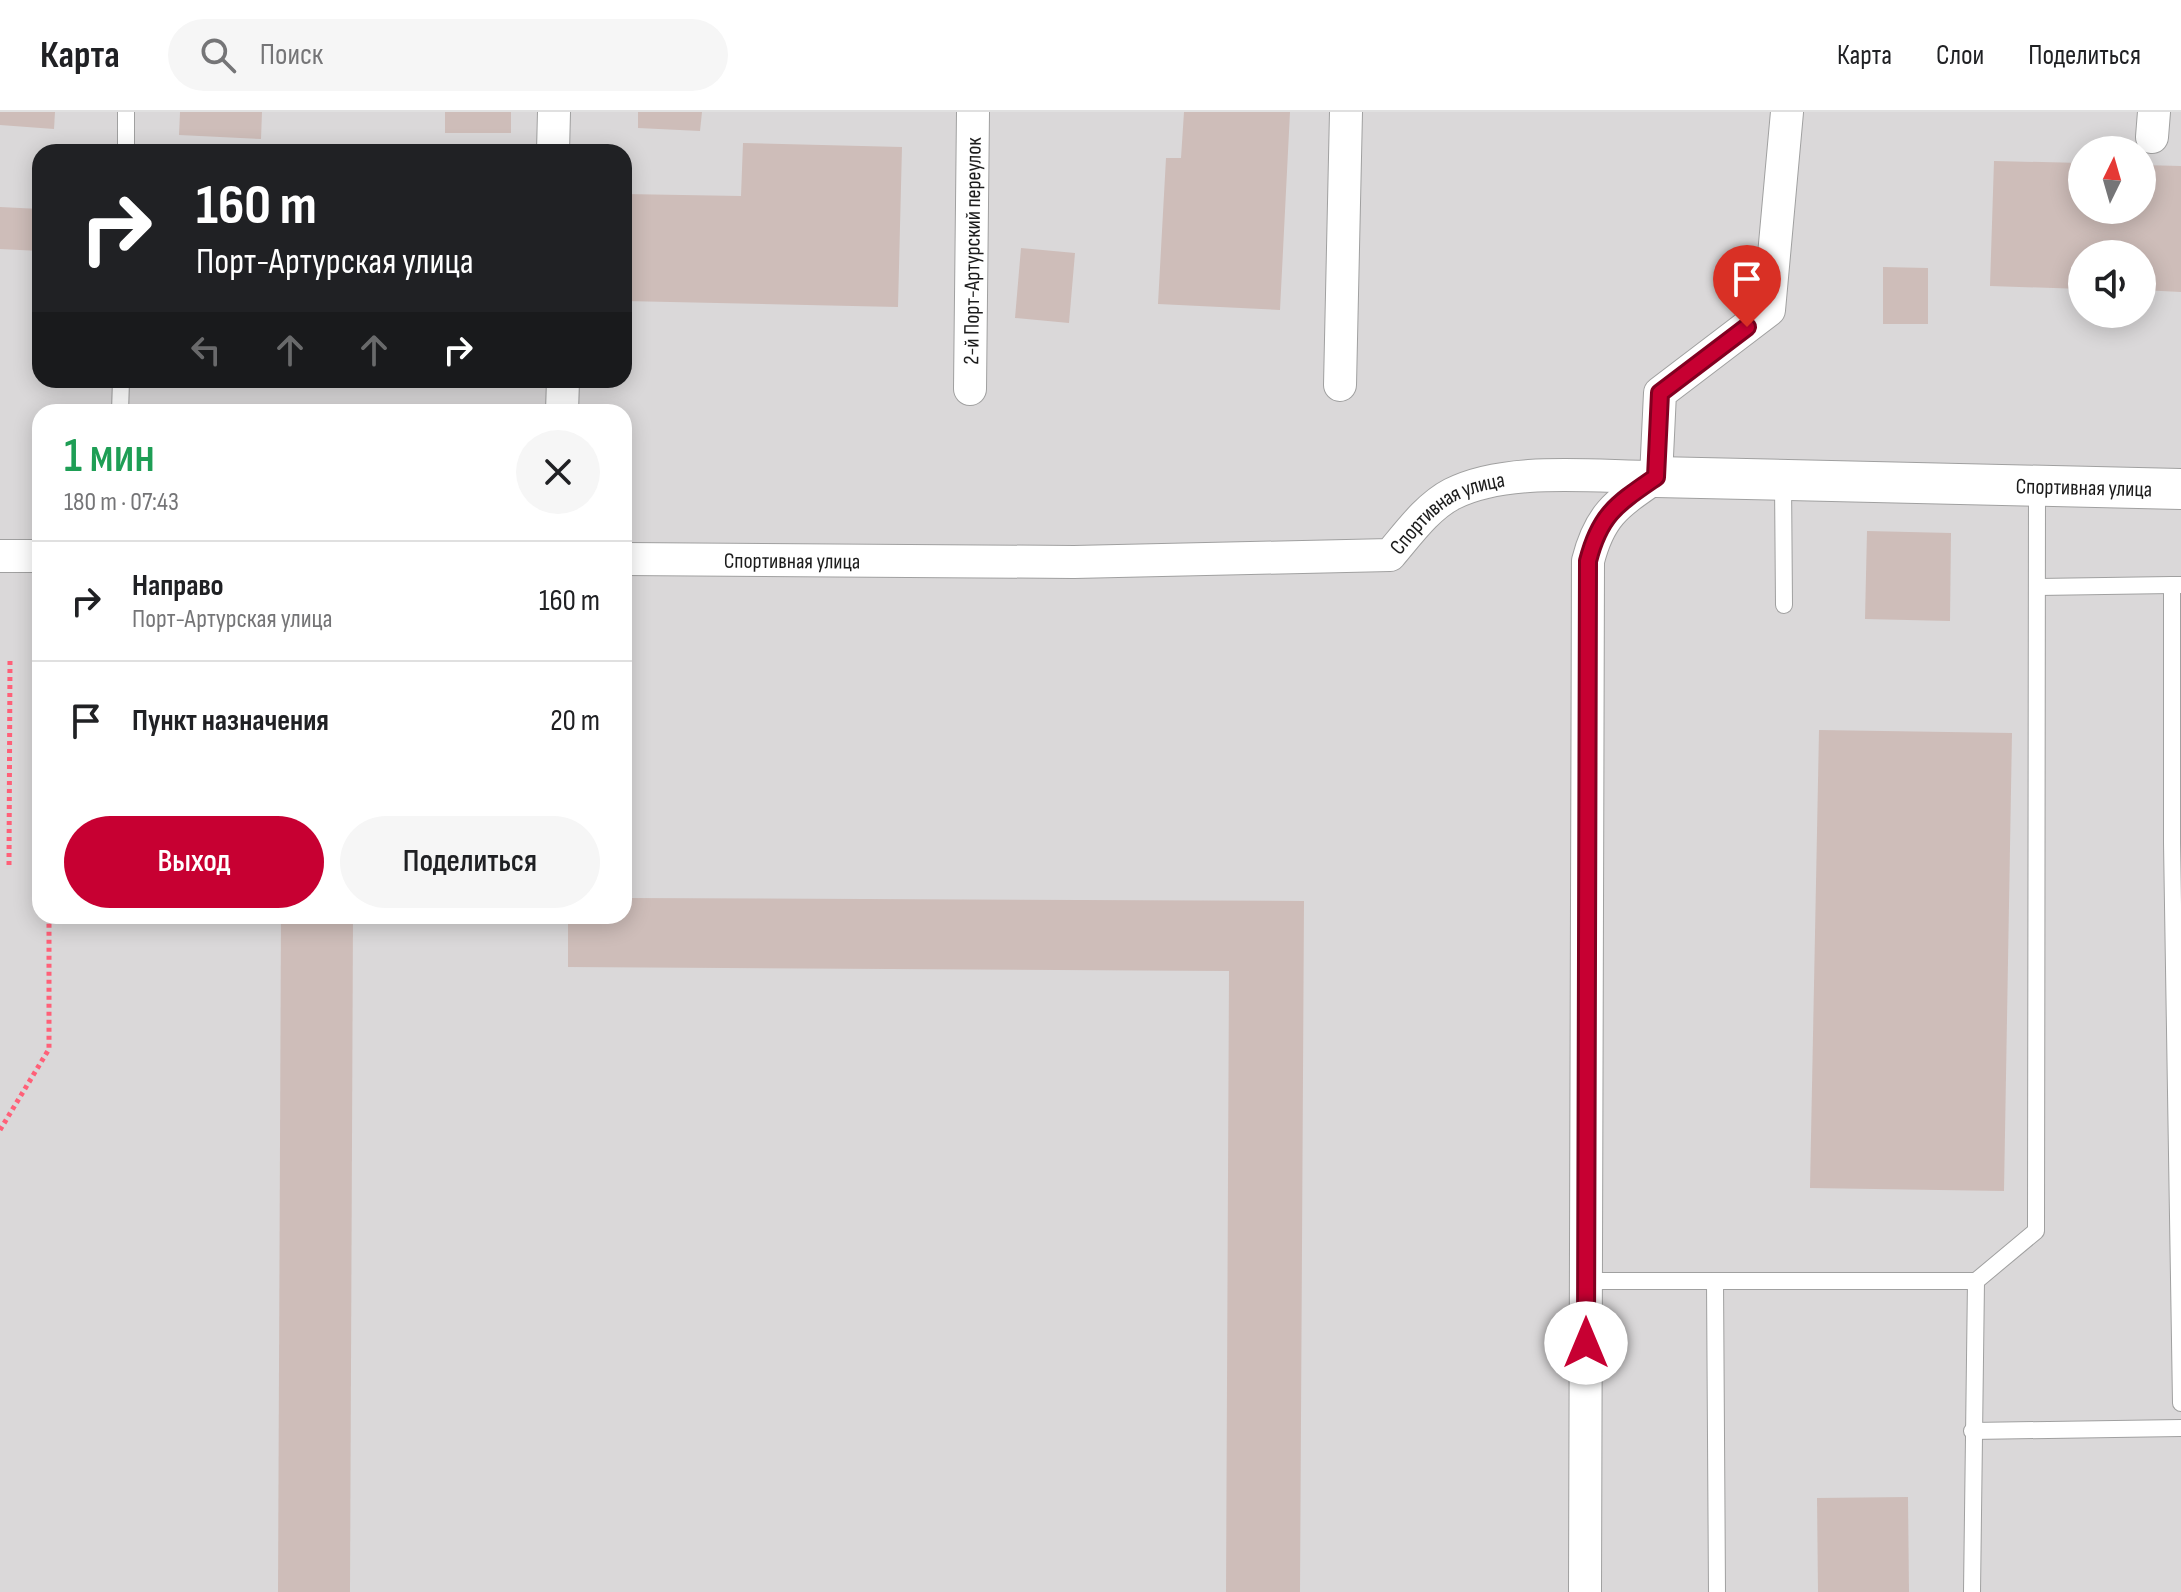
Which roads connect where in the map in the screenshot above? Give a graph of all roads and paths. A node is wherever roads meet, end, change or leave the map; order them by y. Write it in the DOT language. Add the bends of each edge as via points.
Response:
graph roads {
  1 [pos="126,112"];
  2 [pos="554,112"];
  3 [pos="973,112"];
  4 [pos="1346,112"];
  5 [pos="1787,112"];
  6 [pos="126,144"];
  7 [pos="553,144"];
  8 [pos="1340,385"];
  9 [pos="970,389"];
  10 [pos="1656,477"];
  11 [pos="1783,480"];
  12 [pos="2037,487"];
  13 [pos="2181,489"];
  14 [pos="0,556"];
  15 [pos="32,556"];
  16 [pos="632,559"];
  17 [pos="2177,585"];
  18 [pos="2038,587"];
  19 [pos="1784,605"];
  20 [pos="10,661"];
  21 [pos="9,865"];
  22 [pos="49,924"];
  23 [pos="0,1130"];
  24 [pos="1586,1281"];
  25 [pos="1715,1281"];
  26 [pos="1976,1281"];
  27 [pos="2181,1403"];
  28 [pos="2181,1428"];
  29 [pos="1972,1431"];
  30 [pos="1585,1592"];
  31 [pos="1717,1592"];
  32 [pos="1972,1592"];
  1 -- 6 [label="lane"];
  2 -- 7 [label="street"];
  3 -- 9 [label="street, 2-й Порт-Артурский переулок"];
  4 -- 8 [label="street"];
  5 -- 10 [label="street" via="1769,310 1660,393"];
  10 -- 11 [label="street, Спортивная улица"];
  10 -- 16 [label="street, Спортивная улица" via="1510,477 1452,494 1420,519 1390,555 1074,562"];
  10 -- 24 [label="street" via="1621,501 1596,530 1588,561"];
  11 -- 12 [label="street, Спортивная улица"];
  11 -- 19 [label="lane"];
  12 -- 13 [label="street, Спортивная улица"];
  12 -- 18 [label="lane"];
  14 -- 15 [label="street"];
  17 -- 18 [label="lane"];
  17 -- 27 [label="lane" via="2172,843"];
  18 -- 26 [label="lane" via="2036,1231"];
  20 -- 21 [label="path"];
  22 -- 23 [label="path" via="49,1049"];
  24 -- 25 [label="lane"];
  24 -- 30 [label="street"];
  25 -- 26 [label="lane"];
  25 -- 31 [label="lane"];
  26 -- 29 [label="lane"];
  28 -- 29 [label="lane"];
  29 -- 32 [label="lane"];
}
